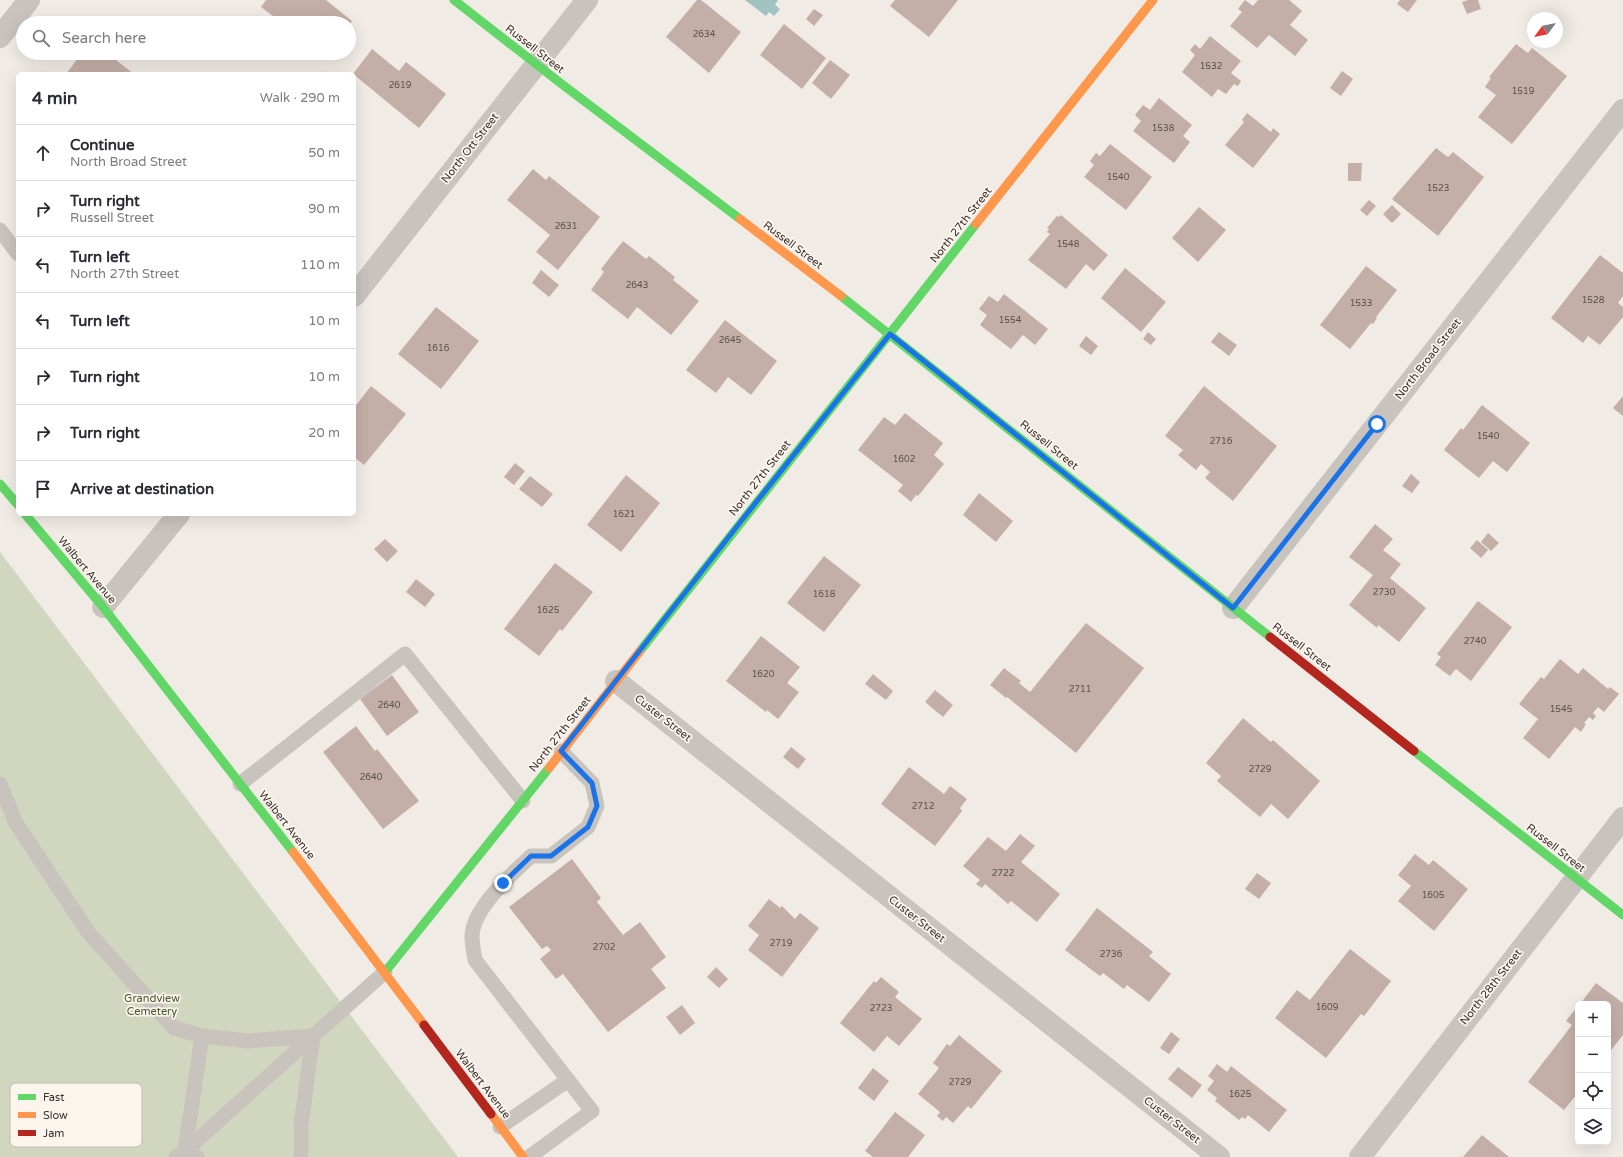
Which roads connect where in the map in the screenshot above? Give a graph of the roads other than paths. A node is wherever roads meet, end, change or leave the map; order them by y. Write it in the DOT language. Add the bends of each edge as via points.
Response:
graph roads {
  1 [pos="29,0"];
  2 [pos="454,0"];
  3 [pos="587,0"];
  4 [pos="1154,0"];
  5 [pos="16,16"];
  6 [pos="16,17"];
  7 [pos="0,37"];
  8 [pos="536,65"];
  9 [pos="1623,110"];
  10 [pos="0,230"];
  11 [pos="16,251"];
  12 [pos="356,293"];
  13 [pos="890,334"];
  14 [pos="0,484"];
  15 [pos="16,503"];
  16 [pos="27,516"];
  17 [pos="177,516"];
  18 [pos="103,607"];
  19 [pos="1233,608"];
  20 [pos="616,681"];
  21 [pos="561,751"];
  22 [pos="0,784"];
  23 [pos="240,784"];
  24 [pos="523,801"];
  25 [pos="1623,818"];
  26 [pos="1575,878"];
  27 [pos="1623,915"];
  28 [pos="385,972"];
  29 [pos="202,1036"];
  30 [pos="314,1036"];
  31 [pos="568,1080"];
  32 [pos="500,1127"];
  33 [pos="186,1155"];
  34 [pos="301,1157"];
  35 [pos="522,1157"];
  36 [pos="529,1157"];
  37 [pos="1219,1157"];
  38 [pos="1360,1157"];
  1 -- 5 [label="street"];
  2 -- 8 [label="street, Russell Street"];
  3 -- 8 [label="street, North Ott Street"];
  4 -- 13 [label="street, North 27th Street"];
  6 -- 7 [label="street"];
  8 -- 12 [label="street, North Ott Street"];
  8 -- 13 [label="street, Russell Street"];
  9 -- 19 [label="street, North Broad Street"];
  10 -- 11 [label="lane"];
  13 -- 19 [label="street, Russell Street"];
  13 -- 20 [label="street, North 27th Street"];
  14 -- 15 [label="street"];
  16 -- 18 [label="street, Walbert Avenue"];
  17 -- 18 [label="street"];
  18 -- 23 [label="street, Walbert Avenue"];
  19 -- 26 [label="street, Russell Street"];
  20 -- 21 [label="street, North 27th Street"];
  20 -- 37 [label="street, Custer Street"];
  21 -- 24 [label="street, North 27th Street"];
  21 -- 31 [label="lane" via="592,783 597,806 588,827 551,856 531,856 503,883 477,915 472,936 475,960"];
  22 -- 29 [label="lane" via="16,823 88,932 174,1028"];
  23 -- 24 [label="lane" via="405,654"];
  23 -- 28 [label="street, Walbert Avenue"];
  24 -- 28 [label="street, North 27th Street"];
  25 -- 26 [label="street, North 28th Street"];
  26 -- 27 [label="street, Russell Street"];
  26 -- 38 [label="street, North 28th Street"];
  28 -- 30 [label="lane"];
  28 -- 32 [label="street, Walbert Avenue"];
  29 -- 30 [label="lane" via="248,1041"];
  29 -- 33 [label="lane"];
  30 -- 33 [label="lane"];
  30 -- 34 [label="lane" via="301,1125"];
  31 -- 32 [label="lane"];
  31 -- 36 [label="lane" via="592,1112"];
  32 -- 35 [label="street, Walbert Avenue"];
}
